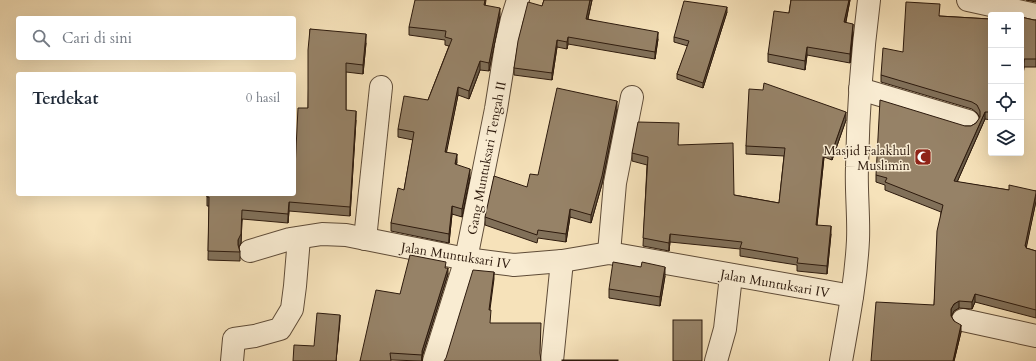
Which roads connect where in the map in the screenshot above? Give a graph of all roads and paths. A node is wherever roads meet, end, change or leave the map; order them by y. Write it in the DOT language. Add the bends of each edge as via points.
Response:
graph roads {
  1 [pos="518,0"];
  2 [pos="869,0"];
  3 [pos="968,0"];
  4 [pos="991,2"];
  5 [pos="1036,15"];
  6 [pos="381,87"];
  7 [pos="860,89"];
  8 [pos="632,98"];
  9 [pos="968,121"];
  10 [pos="299,238"];
  11 [pos="365,239"];
  12 [pos="250,251"];
  13 [pos="608,254"];
  14 [pos="466,258"];
  15 [pos="562,261"];
  16 [pos="731,276"];
  17 [pos="852,296"];
  18 [pos="962,320"];
  19 [pos="1035,333"];
  20 [pos="232,361"];
  21 [pos="434,361"];
  22 [pos="552,361"];
  23 [pos="716,361"];
  24 [pos="841,361"];
  1 -- 14 [label="street, Gang Muntuksari Tengah II" via="506,46"];
  2 -- 7 [label="street"];
  3 -- 4 [label="street"];
  4 -- 5 [label="street"];
  6 -- 11 [label="street"];
  7 -- 9 [label="street"];
  7 -- 17 [label="street" via="858,240"];
  8 -- 13 [label="street" via="615,183"];
  10 -- 11 [label="street, Jalan Muntuksari IV" via="322,234"];
  10 -- 12 [label="street, Jalan Muntuksari IV"];
  10 -- 20 [label="street" via="292,309 280,329 234,339"];
  11 -- 14 [label="street, Jalan Muntuksari IV"];
  13 -- 15 [label="street, Jalan Muntuksari IV"];
  13 -- 16 [label="street, Jalan Muntuksari IV"];
  14 -- 15 [label="street, Jalan Muntuksari IV" via="514,265"];
  14 -- 21 [label="street, Gang Muntuksari Tengah II"];
  15 -- 22 [label="street"];
  16 -- 17 [label="street, Jalan Muntuksari IV"];
  16 -- 23 [label="street" via="725,329"];
  17 -- 24 [label="street"];
  18 -- 19 [label="street"];
}
